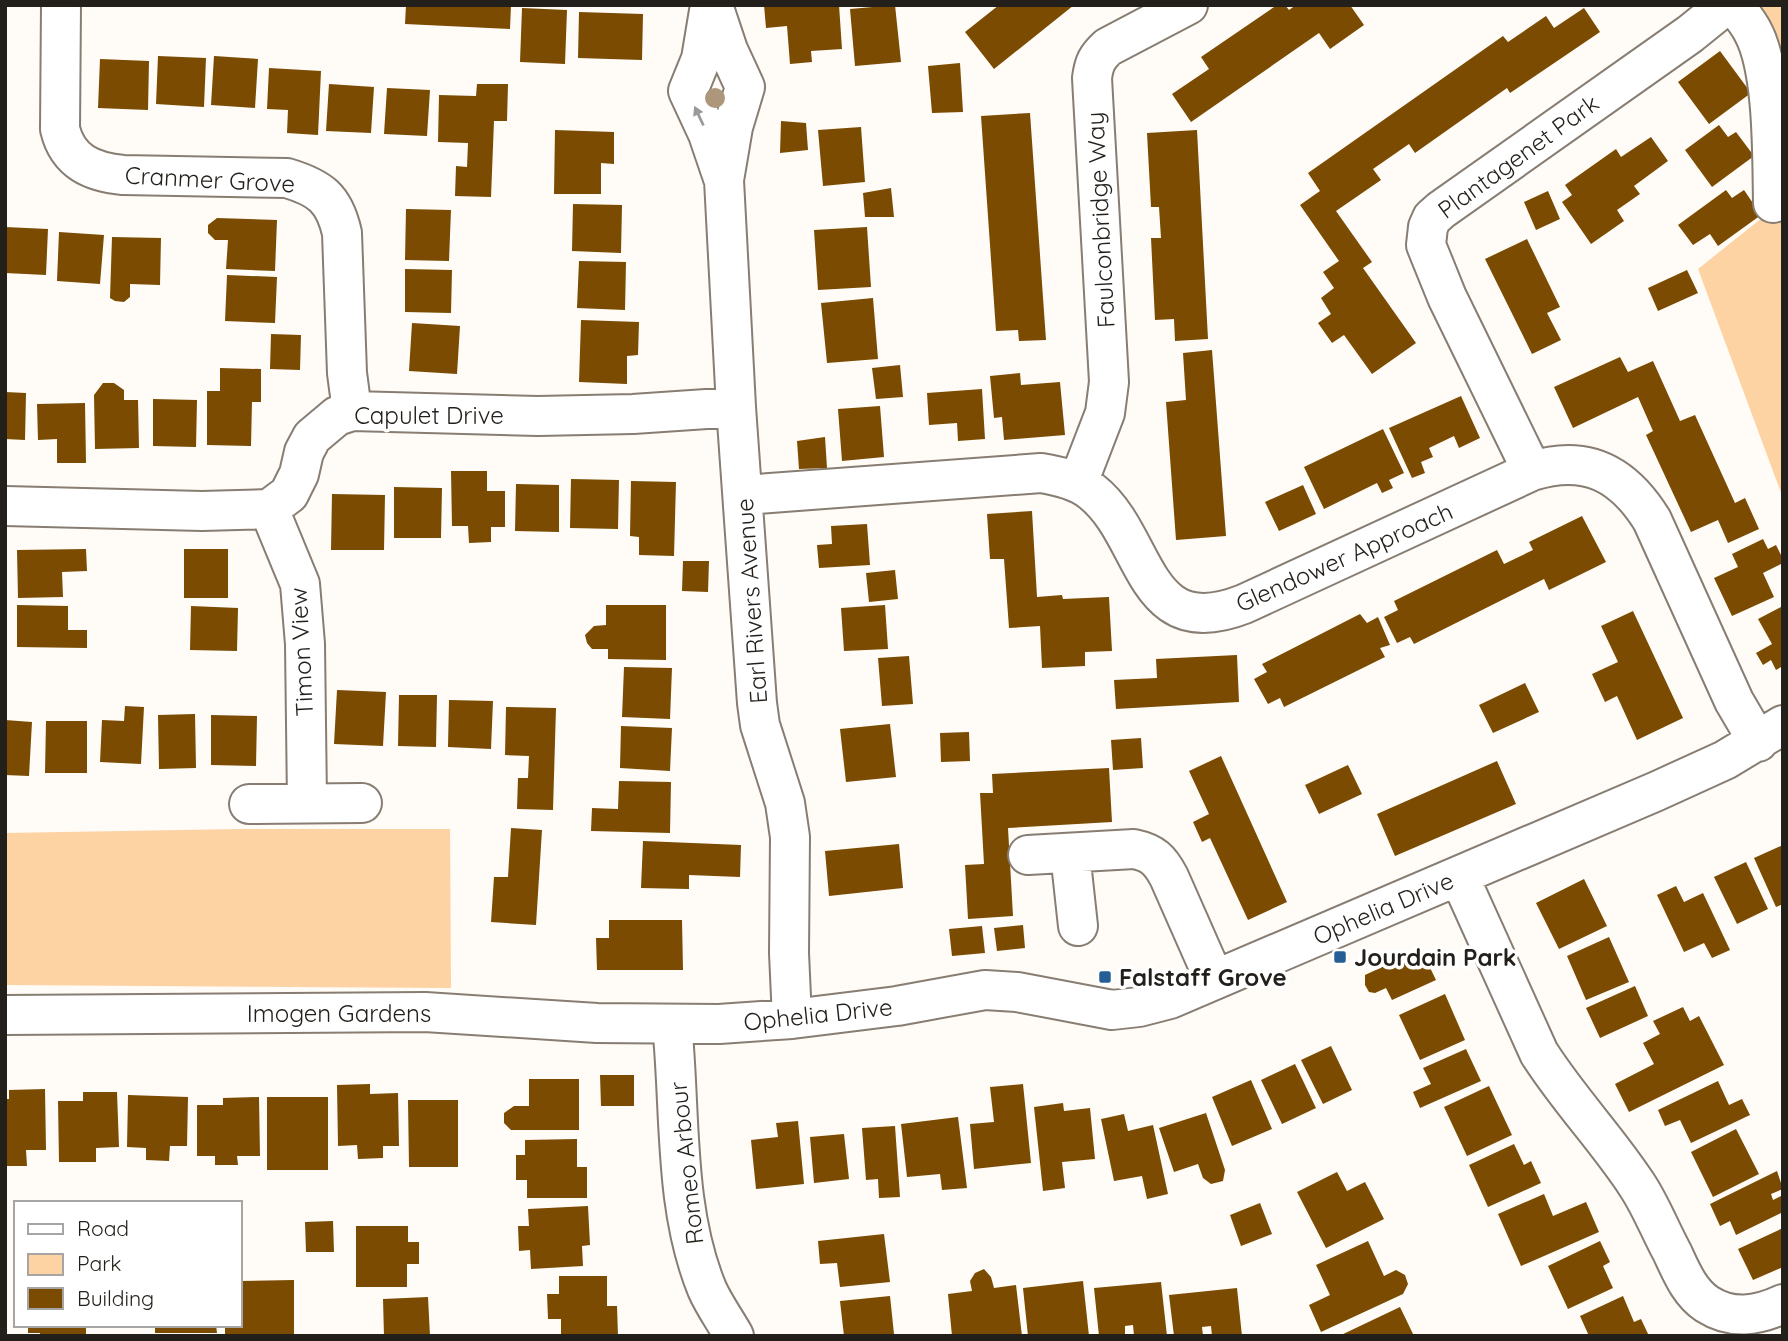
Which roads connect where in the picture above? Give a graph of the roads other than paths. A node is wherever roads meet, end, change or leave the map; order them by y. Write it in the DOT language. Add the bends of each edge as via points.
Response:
graph roads {
  1 [pos="61,5"];
  2 [pos="711,5"];
  3 [pos="1188,5"];
  4 [pos="1726,5"];
  5 [pos="1734,5"];
  6 [pos="724,180"];
  7 [pos="1773,203"];
  8 [pos="736,407"];
  9 [pos="352,411"];
  10 [pos="1532,471"];
  11 [pos="1078,483"];
  12 [pos="743,495"];
  13 [pos="5,506"];
  14 [pos="268,509"];
  15 [pos="1770,734"];
  16 [pos="307,802"];
  17 [pos="362,803"];
  18 [pos="249,804"];
  19 [pos="1070,853"];
  20 [pos="1028,855"];
  21 [pos="1459,876"];
  22 [pos="1078,926"];
  23 [pos="1214,979"];
  24 [pos="5,1015"];
  25 [pos="792,1018"];
  26 [pos="673,1024"];
  27 [pos="1783,1304"];
  28 [pos="734,1336"];
  1 -- 9 [label="street, Cranmer Grove" via="60,129 69,149 84,164 100,173 123,175 287,178 327,198 342,233"];
  2 -- 6 [label="street, Earl Rivers Avenue" via="745,87"];
  6 -- 2 [label="street, Earl Rivers Avenue, one-way" via="688,91 701,59"];
  3 -- 11 [label="street, Faulconbridge Way" via="1108,47 1094,64 1109,382 1105,413"];
  4 -- 10 [label="street, Plantagenet Park" via="1441,210 1428,227 1426,245 1447,297"];
  5 -- 7 [label="street" via="1754,32 1766,76"];
  6 -- 8 [label="street, Earl Rivers Avenue"];
  8 -- 9 [label="street, Capulet Drive" via="538,416"];
  8 -- 12 [label="street, Earl Rivers Avenue"];
  9 -- 14 [label="street, Capulet Drive" via="330,421 312,437 289,494"];
  10 -- 11 [label="street, Glendower Approach" via="1216,613 1190,611 1160,595 1114,515"];
  10 -- 15 [label="street, Glendower Approach" via="1568,464 1594,468 1625,486 1644,506 1734,701"];
  11 -- 12 [label="street, Glendower Approach" via="1041,473"];
  12 -- 25 [label="street, Earl Rivers Avenue" via="757,703 790,837"];
  13 -- 14 [label="street"];
  14 -- 16 [label="street, Timon View" via="300,584"];
  15 -- 21 [label="street, Ophelia Drive" via="1657,792"];
  16 -- 17 [label="street"];
  16 -- 18 [label="street"];
  19 -- 20 [label="street"];
  19 -- 22 [label="street"];
  19 -- 23 [label="street" via="1134,849 1150,853 1162,863"];
  21 -- 23 [label="street, Ophelia Drive"];
  21 -- 27 [label="street" via="1539,1053 1639,1188 1694,1293 1731,1314 1750,1315"];
  23 -- 25 [label="street, Ophelia Drive" via="1170,999 1125,1009 985,990"];
  24 -- 26 [label="street, Imogen Gardens" via="425,1012"];
  25 -- 26 [label="street, Ophelia Drive"];
  26 -- 28 [label="street, Romeo Arbour" via="691,1235 708,1291"];
}
